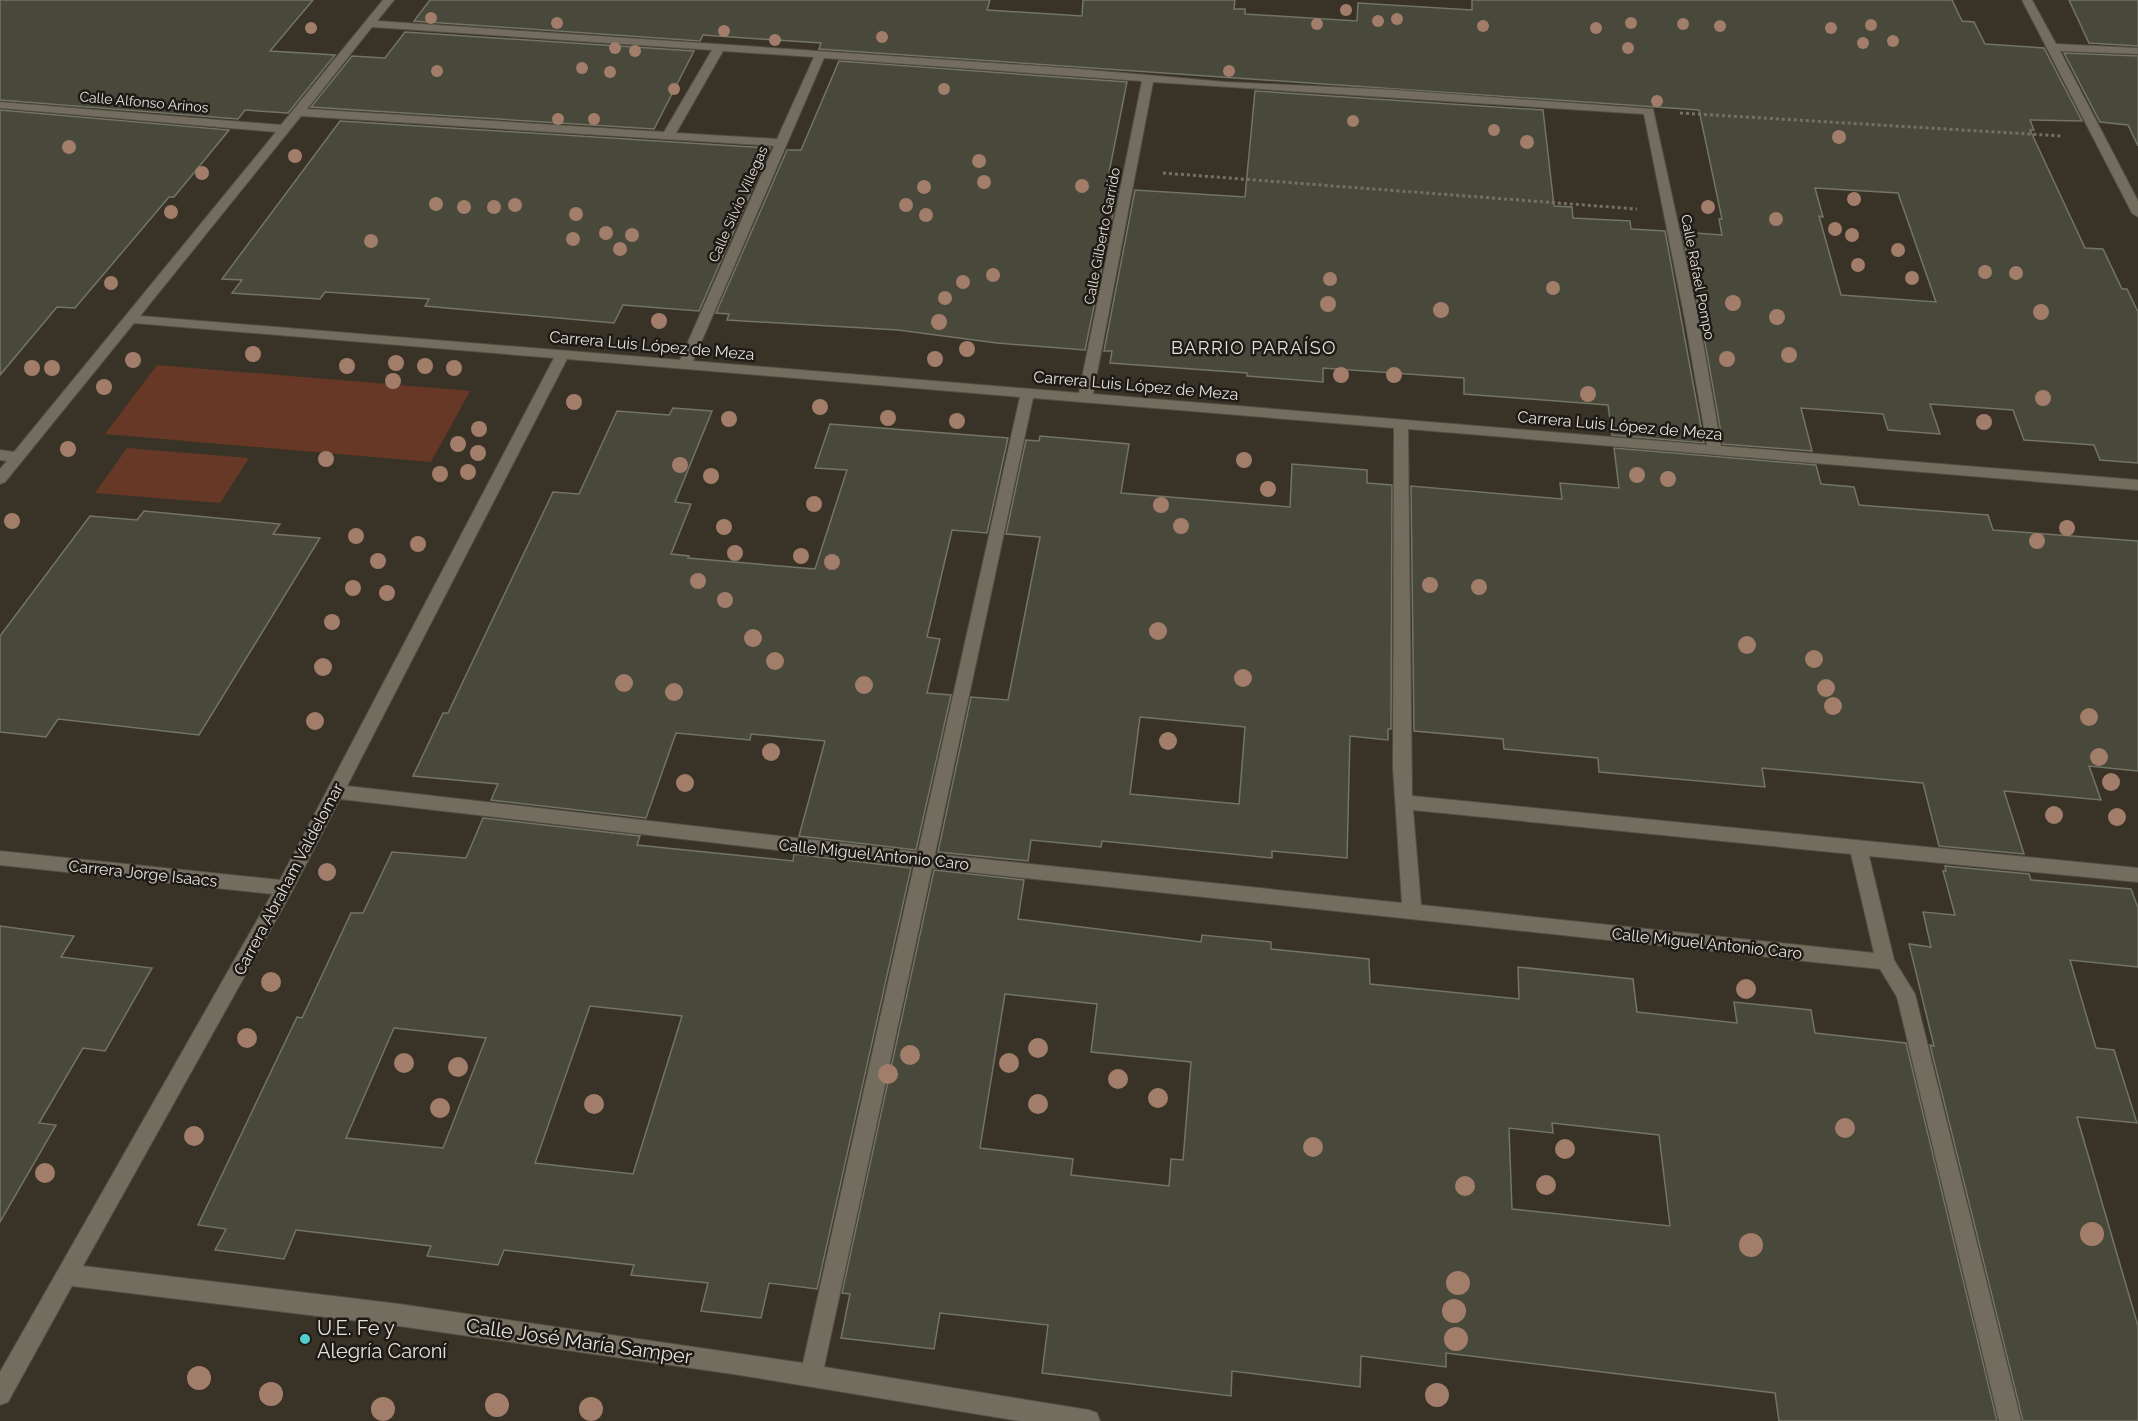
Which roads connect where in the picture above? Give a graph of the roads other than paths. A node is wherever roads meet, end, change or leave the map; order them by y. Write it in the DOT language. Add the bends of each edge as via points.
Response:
graph roads {
  1 [pos="389,0"];
  2 [pos="2027,0"];
  3 [pos="370,24"];
  4 [pos="2053,47"];
  5 [pos="719,48"];
  6 [pos="2138,51"];
  7 [pos="820,55"];
  8 [pos="1148,78"];
  9 [pos="0,105"];
  10 [pos="299,112"];
  11 [pos="285,129"];
  12 [pos="668,135"];
  13 [pos="781,143"];
  14 [pos="2138,213"];
  15 [pos="131,320"];
  16 [pos="562,356"];
  17 [pos="684,366"];
  18 [pos="1027,395"];
  19 [pos="1085,399"];
  20 [pos="1401,425"];
  21 [pos="1715,450"];
  22 [pos="0,455"];
  23 [pos="18,457"];
  24 [pos="0,479"];
  25 [pos="2138,485"];
  26 [pos="335,792"];
  27 [pos="1403,802"];
  28 [pos="1858,848"];
  29 [pos="0,858"];
  30 [pos="925,860"];
  31 [pos="2138,875"];
  32 [pos="285,888"];
  33 [pos="1412,912"];
  34 [pos="1885,962"];
  35 [pos="67,1275"];
  36 [pos="811,1377"];
  37 [pos="0,1394"];
  38 [pos="1089,1421"];
  39 [pos="2010,1421"];
  1 -- 3 [label="street"];
  2 -- 4 [label="street"];
  3 -- 5 [label="street"];
  3 -- 10 [label="street"];
  4 -- 6 [label="street"];
  4 -- 14 [label="street"];
  5 -- 7 [label="street"];
  5 -- 12 [label="street"];
  7 -- 8 [label="street"];
  7 -- 13 [label="street, Calle Silvio Villegas"];
  8 -- 19 [label="street, Calle Gilberto Garrido"];
  8 -- 21 [label="street, Calle Rafael Pompo" via="1649,111"];
  9 -- 11 [label="street, Calle Alfonso Arinos"];
  10 -- 11 [label="street"];
  10 -- 12 [label="street"];
  11 -- 15 [label="street"];
  12 -- 13 [label="street"];
  13 -- 17 [label="street, Calle Silvio Villegas"];
  15 -- 16 [label="street, Carrera Luis López de Meza"];
  15 -- 23 [label="street"];
  16 -- 17 [label="street, Carrera Luis López de Meza"];
  16 -- 26 [label="street, Carrera Abraham Valdelomar"];
  17 -- 18 [label="street, Carrera Luis López de Meza"];
  18 -- 19 [label="street, Carrera Luis López de Meza"];
  18 -- 30 [label="street"];
  19 -- 20 [label="street, Carrera Luis López de Meza"];
  20 -- 21 [label="street, Carrera Luis López de Meza"];
  20 -- 27 [label="street"];
  21 -- 25 [label="street, Carrera Luis López de Meza"];
  22 -- 23 [label="street"];
  23 -- 24 [label="street"];
  26 -- 30 [label="street, Calle Miguel Antonio Caro"];
  26 -- 32 [label="street, Carrera Abraham Valdelomar"];
  27 -- 28 [label="street"];
  27 -- 33 [label="street"];
  28 -- 31 [label="street"];
  28 -- 34 [label="street"];
  29 -- 32 [label="street, Carrera Jorge Isaacs"];
  30 -- 33 [label="street, Calle Miguel Antonio Caro"];
  30 -- 36 [label="street"];
  32 -- 35 [label="street, Carrera Abraham Valdelomar"];
  33 -- 34 [label="street, Calle Miguel Antonio Caro"];
  34 -- 39 [label="street" via="1906,994"];
  35 -- 36 [label="street, Calle José María Samper" via="399,1315"];
  35 -- 37 [label="street, Carrera Abraham Valdelomar"];
  36 -- 38 [label="street, Calle José María Samper"];
}
